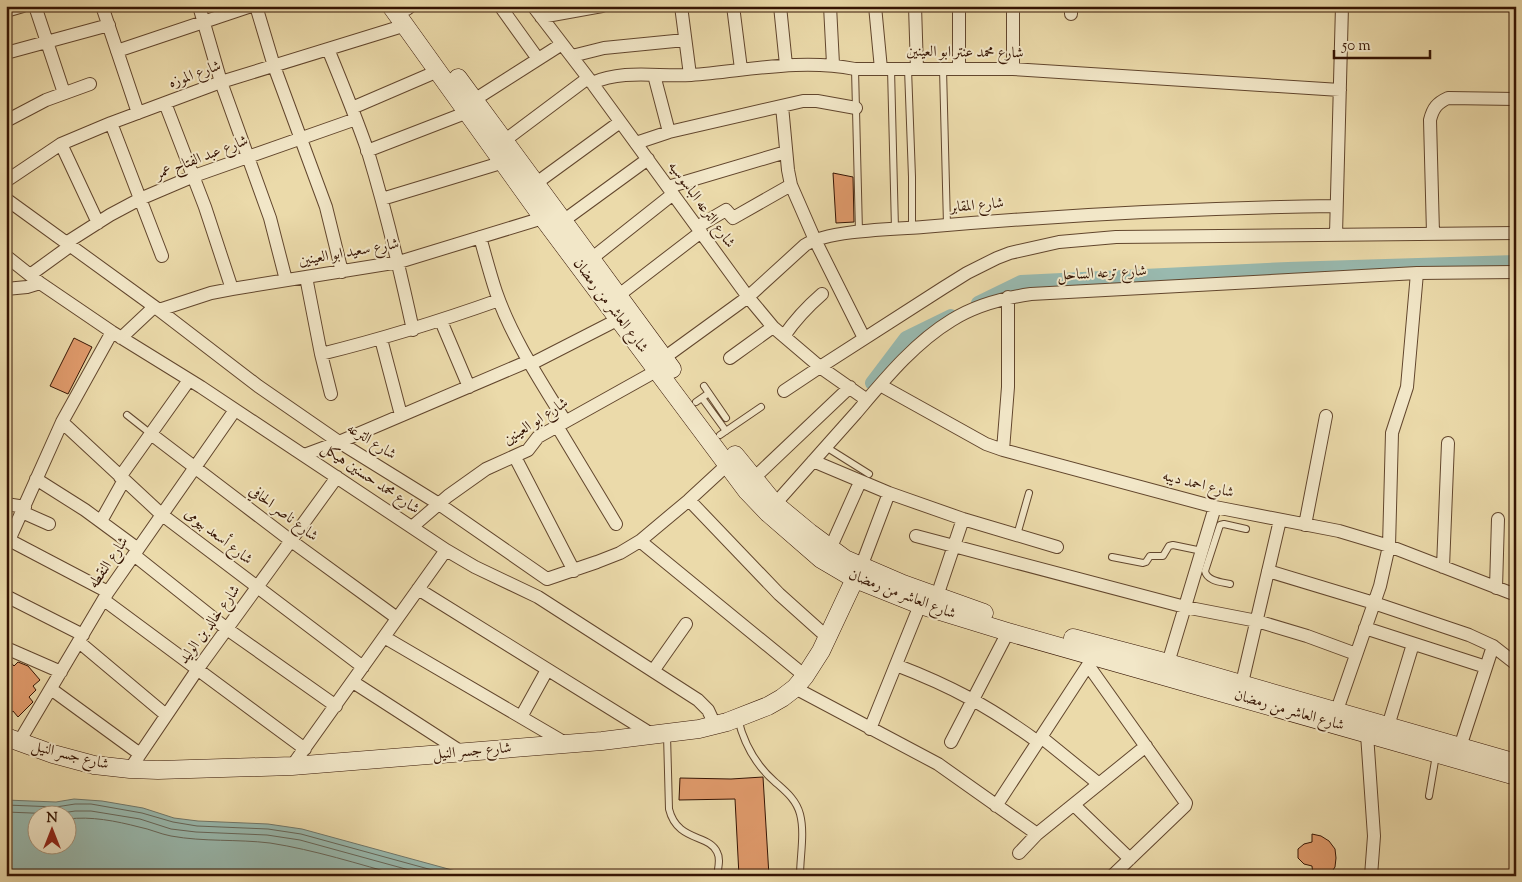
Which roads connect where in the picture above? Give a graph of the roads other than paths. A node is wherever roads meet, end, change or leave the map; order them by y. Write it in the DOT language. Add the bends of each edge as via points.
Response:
graph roads {
  1 [pos="22,6"];
  2 [pos="35,6"];
  3 [pos="102,6"];
  4 [pos="199,6"];
  5 [pos="251,6"];
  6 [pos="256,6"];
  7 [pos="500,6"];
  8 [pos="533,6"];
  9 [pos="602,6"];
  10 [pos="681,6"];
  11 [pos="733,6"];
  12 [pos="780,6"];
  13 [pos="830,6"];
  14 [pos="875,6"];
  15 [pos="915,6"];
  16 [pos="958,6"];
  17 [pos="1013,6"];
  18 [pos="1342,6"];
  19 [pos="6,11"];
  20 [pos="404,11"];
  21 [pos="541,17"];
  22 [pos="204,22"];
  23 [pos="109,25"];
  24 [pos="685,40"];
  25 [pos="47,42"];
  26 [pos="562,44"];
  27 [pos="328,49"];
  28 [pos="117,50"];
  29 [pos="6,53"];
  30 [pos="572,56"];
  31 [pos="538,59"];
  32 [pos="833,64"];
  33 [pos="786,65"];
  34 [pos="274,66"];
  35 [pos="741,69"];
  36 [pos="855,69"];
  37 [pos="886,69"];
  38 [pos="913,69"];
  39 [pos="943,69"];
  40 [pos="959,69"];
  41 [pos="1013,69"];
  42 [pos="438,71"];
  43 [pos="654,75"];
  44 [pos="690,75"];
  45 [pos="590,81"];
  46 [pos="221,82"];
  47 [pos="90,84"];
  48 [pos="1340,90"];
  49 [pos="64,93"];
  50 [pos="1516,99"];
  51 [pos="165,103"];
  52 [pos="471,106"];
  53 [pos="782,106"];
  54 [pos="856,108"];
  55 [pos="138,113"];
  56 [pos="354,114"];
  57 [pos="6,121"];
  58 [pos="620,122"];
  59 [pos="111,123"];
  60 [pos="669,132"];
  61 [pos="301,138"];
  62 [pos="504,141"];
  63 [pos="636,143"];
  64 [pos="61,144"];
  65 [pos="367,151"];
  66 [pos="786,152"];
  67 [pos="248,158"];
  68 [pos="648,159"];
  69 [pos="504,162"];
  70 [pos="194,176"];
  71 [pos="6,181"];
  72 [pos="535,184"];
  73 [pos="792,185"];
  74 [pos="671,191"];
  75 [pos="6,199"];
  76 [pos="140,199"];
  77 [pos="382,199"];
  78 [pos="1336,206"];
  79 [pos="543,218"];
  80 [pos="563,221"];
  81 [pos="98,223"];
  82 [pos="947,225"];
  83 [pos="912,228"];
  84 [pos="895,229"];
  85 [pos="699,230"];
  86 [pos="859,232"];
  87 [pos="1433,233"];
  88 [pos="1516,233"];
  89 [pos="1336,234"];
  90 [pos="480,237"];
  91 [pos="815,240"];
  92 [pos="68,244"];
  93 [pos="6,256"];
  94 [pos="162,256"];
  95 [pos="591,259"];
  96 [pos="399,262"];
  97 [pos="342,272"];
  98 [pos="1516,272"];
  99 [pos="1417,273"];
  100 [pos="306,278"];
  101 [pos="35,279"];
  102 [pos="286,280"];
  103 [pos="232,288"];
  104 [pos="6,289"];
  105 [pos="822,294"];
  106 [pos="618,295"];
  107 [pos="748,297"];
  108 [pos="1008,297"];
  109 [pos="499,300"];
  110 [pos="156,309"];
  111 [pos="619,319"];
  112 [pos="441,321"];
  113 [pos="773,327"];
  114 [pos="413,330"];
  115 [pos="116,335"];
  116 [pos="784,336"];
  117 [pos="864,338"];
  118 [pos="381,339"];
  119 [pos="321,354"];
  120 [pos="730,358"];
  121 [pos="530,362"];
  122 [pos="661,364"];
  123 [pos="820,367"];
  124 [pos="190,380"];
  125 [pos="880,385"];
  126 [pos="469,387"];
  127 [pos="850,388"];
  128 [pos="784,391"];
  129 [pos="331,394"];
  130 [pos="703,395"];
  131 [pos="867,400"];
  132 [pos="761,407"];
  133 [pos="235,410"];
  134 [pos="401,415"];
  135 [pos="127,416"];
  136 [pos="1326,416"];
  137 [pos="726,418"];
  138 [pos="62,422"];
  139 [pos="561,423"];
  140 [pos="723,433"];
  141 [pos="151,434"];
  142 [pos="339,442"];
  143 [pos="1448,443"];
  144 [pos="826,447"];
  145 [pos="1003,450"];
  146 [pos="304,455"];
  147 [pos="515,457"];
  148 [pos="813,461"];
  149 [pos="727,465"];
  150 [pos="194,467"];
  151 [pos="337,477"];
  152 [pos="122,478"];
  153 [pos="864,478"];
  154 [pos="36,479"];
  155 [pos="753,479"];
  156 [pos="888,493"];
  157 [pos="1029,493"];
  158 [pos="689,500"];
  159 [pos="6,504"];
  160 [pos="439,504"];
  161 [pos="775,504"];
  162 [pos="1215,507"];
  163 [pos="23,509"];
  164 [pos="1240,512"];
  165 [pos="161,514"];
  166 [pos="963,519"];
  167 [pos="1498,519"];
  168 [pos="1280,520"];
  169 [pos="101,521"];
  170 [pos="49,524"];
  171 [pos="616,524"];
  172 [pos="1305,525"];
  173 [pos="412,527"];
  174 [pos="1237,527"];
  175 [pos="1246,529"];
  176 [pos="1017,535"];
  177 [pos="916,536"];
  178 [pos="290,540"];
  179 [pos="640,541"];
  180 [pos="8,543"];
  181 [pos="954,546"];
  182 [pos="1206,546"];
  183 [pos="1389,546"];
  184 [pos="1057,547"];
  185 [pos="830,549"];
  186 [pos="446,550"];
  187 [pos="136,552"];
  188 [pos="1112,557"];
  189 [pos="1444,567"];
  190 [pos="574,571"];
  191 [pos="1268,571"];
  192 [pos="858,573"];
  193 [pos="1230,584"];
  194 [pos="257,588"];
  195 [pos="1496,588"];
  196 [pos="418,589"];
  197 [pos="1516,595"];
  198 [pos="6,596"];
  199 [pos="106,596"];
  200 [pos="937,596"];
  201 [pos="1374,602"];
  202 [pos="920,605"];
  203 [pos="1185,607"];
  204 [pos="398,618"];
  205 [pos="1256,622"];
  206 [pos="686,624"];
  207 [pos="1365,628"];
  208 [pos="227,629"];
  209 [pos="1008,632"];
  210 [pos="384,637"];
  211 [pos="826,637"];
  212 [pos="81,638"];
  213 [pos="1413,644"];
  214 [pos="1493,646"];
  215 [pos="6,648"];
  216 [pos="1356,654"];
  217 [pos="1091,660"];
  218 [pos="1168,663"];
  219 [pos="1516,664"];
  220 [pos="896,665"];
  221 [pos="363,667"];
  222 [pos="1486,667"];
  223 [pos="197,670"];
  224 [pos="547,670"];
  225 [pos="653,671"];
  226 [pos="61,672"];
  227 [pos="353,682"];
  228 [pos="800,682"];
  229 [pos="1242,683"];
  230 [pos="51,689"];
  231 [pos="973,699"];
  232 [pos="336,706"];
  233 [pos="1337,710"];
  234 [pos="166,715"];
  235 [pos="521,717"];
  236 [pos="738,718"];
  237 [pos="715,725"];
  238 [pos="1388,726"];
  239 [pos="870,729"];
  240 [pos="660,734"];
  241 [pos="1367,734"];
  242 [pos="13,740"];
  243 [pos="1039,740"];
  244 [pos="951,742"];
  245 [pos="567,744"];
  246 [pos="1146,746"];
  247 [pos="1460,747"];
  248 [pos="305,749"];
  249 [pos="463,753"];
  250 [pos="1436,753"];
  251 [pos="140,754"];
  252 [pos="1516,763"];
  253 [pos="292,766"];
  254 [pos="130,769"];
  255 [pos="1516,776"];
  256 [pos="1099,784"];
  257 [pos="1429,796"];
  258 [pos="1074,805"];
  259 [pos="996,806"];
  260 [pos="1038,834"];
  261 [pos="1019,853"];
  262 [pos="1130,859"];
  263 [pos="717,876"];
  264 [pos="800,876"];
  265 [pos="1112,876"];
  266 [pos="1372,876"];
  1 -- 19 [label="street"];
  2 -- 25 [label="street"];
  3 -- 23 [label="street"];
  4 -- 22 [label="street"];
  5 -- 22 [label="street"];
  6 -- 34 [label="street"];
  7 -- 31 [label="street"];
  8 -- 21 [label="street, شارع الترعه الباسوسيه"];
  9 -- 21 [label="street"];
  10 -- 24 [label="street"];
  11 -- 35 [label="street"];
  12 -- 33 [label="street"];
  13 -- 32 [label="street"];
  14 -- 37 [label="street"];
  15 -- 38 [label="street"];
  16 -- 40 [label="street"];
  17 -- 41 [label="street"];
  18 -- 48 [label="street"];
  20 -- 27 [label="street, شارع الموزه"];
  20 -- 42 [label="main road, شارع العاشر من رمضان"];
  20 -- 52 [label="main road, شارع العاشر من رمضان"];
  21 -- 26 [label="street, شارع الترعه الباسوسيه"];
  22 -- 28 [label="street"];
  22 -- 46 [label="street"];
  23 -- 25 [label="street"];
  23 -- 28 [label="street"];
  24 -- 30 [label="street" via="604,48"];
  24 -- 44 [label="street"];
  25 -- 29 [label="street"];
  25 -- 49 [label="street"];
  26 -- 30 [label="street, شارع الترعه الباسوسيه"];
  26 -- 31 [label="street"];
  27 -- 34 [label="street, شارع الموزه"];
  27 -- 56 [label="street"];
  28 -- 55 [label="street"];
  30 -- 45 [label="street, شارع الترعه الباسوسيه"];
  31 -- 52 [label="street"];
  32 -- 33 [label="street, شارع محمد عنتر ابو العينين"];
  32 -- 36 [label="street, شارع محمد عنتر ابو العينين"];
  33 -- 35 [label="street, شارع محمد عنتر ابو العينين"];
  34 -- 46 [label="street, شارع الموزه"];
  34 -- 61 [label="street"];
  35 -- 44 [label="street, شارع محمد عنتر ابو العينين"];
  36 -- 37 [label="street, شارع محمد عنتر ابو العينين"];
  36 -- 54 [label="lane"];
  37 -- 38 [label="street, شارع محمد عنتر ابو العينين"];
  37 -- 84 [label="lane"];
  38 -- 39 [label="street, شارع محمد عنتر ابو العينين"];
  38 -- 83 [label="lane"];
  39 -- 40 [label="street, شارع محمد عنتر ابو العينين"];
  39 -- 82 [label="lane"];
  40 -- 41 [label="street, شارع محمد عنتر ابو العينين"];
  41 -- 48 [label="street, شارع محمد عنتر ابو العينين"];
  42 -- 52 [label="main road, شارع العاشر من رمضان"];
  42 -- 56 [label="street, شارع عبد الفتاح عمر"];
  43 -- 44 [label="street, شارع محمد عنتر ابو العينين"];
  43 -- 45 [label="street, شارع محمد عنتر ابو العينين" via="623,74"];
  43 -- 60 [label="street"];
  45 -- 58 [label="street, شارع الترعه الباسوسيه"];
  45 -- 62 [label="street, شارع محمد عنتر ابو العينين"];
  46 -- 51 [label="street, شارع الموزه"];
  46 -- 67 [label="street"];
  47 -- 49 [label="street"];
  48 -- 78 [label="street"];
  49 -- 57 [label="street"];
  50 -- 87 [label="street" via="1448,98 1433,110 1430,120"];
  51 -- 55 [label="street, شارع الموزه"];
  51 -- 70 [label="street"];
  52 -- 62 [label="main road, شارع العاشر من رمضان"];
  52 -- 65 [label="street"];
  52 -- 69 [label="main road, شارع العاشر من رمضان"];
  53 -- 54 [label="street" via="816,101"];
  53 -- 60 [label="street"];
  53 -- 66 [label="street"];
  54 -- 86 [label="lane"];
  55 -- 59 [label="street, شارع الموزه"];
  56 -- 61 [label="street, شارع عبد الفتاح عمر"];
  56 -- 65 [label="street"];
  58 -- 63 [label="street, شارع الترعه الباسوسيه"];
  58 -- 72 [label="street"];
  59 -- 64 [label="street, شارع الموزه"];
  59 -- 76 [label="street"];
  60 -- 63 [label="street"];
  61 -- 67 [label="street, شارع عبد الفتاح عمر"];
  61 -- 97 [label="street" via="326,207"];
  62 -- 72 [label="main road, شارع العاشر من رمضان"];
  63 -- 68 [label="street, شارع الترعه الباسوسيه"];
  64 -- 71 [label="street, شارع الموزه"];
  64 -- 81 [label="street"];
  65 -- 77 [label="street"];
  66 -- 73 [label="street"];
  66 -- 74 [label="street"];
  67 -- 70 [label="street, شارع عبد الفتاح عمر"];
  67 -- 102 [label="street" via="276,239"];
  68 -- 74 [label="street, شارع الترعه الباسوسيه"];
  68 -- 80 [label="street"];
  69 -- 77 [label="street"];
  69 -- 79 [label="main road, شارع العاشر من رمضان"];
  70 -- 76 [label="street, شارع عبد الفتاح عمر"];
  70 -- 103 [label="street"];
  72 -- 80 [label="main road, شارع العاشر من رمضان"];
  73 -- 85 [label="street" via="733,218 726,210"];
  73 -- 91 [label="street"];
  74 -- 85 [label="street, شارع الترعه الباسوسيه"];
  74 -- 95 [label="street"];
  75 -- 92 [label="street, شارع الترعه"];
  76 -- 81 [label="street, شارع عبد الفتاح عمر"];
  76 -- 94 [label="street"];
  77 -- 96 [label="street"];
  78 -- 82 [label="street, شارع المقابر" via="1072,215"];
  78 -- 89 [label="street"];
  79 -- 90 [label="street, شارع سعيد ابو العينين"];
  79 -- 111 [label="main road, شارع العاشر من رمضان"];
  80 -- 95 [label="main road, شارع العاشر من رمضان"];
  81 -- 92 [label="street, شارع عبد الفتاح عمر"];
  82 -- 83 [label="street, شارع المقابر"];
  83 -- 84 [label="street, شارع المقابر"];
  84 -- 86 [label="street, شارع المقابر"];
  85 -- 106 [label="street"];
  85 -- 107 [label="street, شارع الترعه الباسوسيه"];
  86 -- 91 [label="street, شارع المقابر"];
  87 -- 88 [label="street"];
  87 -- 89 [label="street"];
  89 -- 117 [label="street" via="1116,237 1059,242 1027,249 997,258 967,273"];
  90 -- 96 [label="street, شارع سعيد ابو العينين"];
  90 -- 109 [label="street"];
  91 -- 107 [label="street, شارع المقابر" via="804,245"];
  91 -- 117 [label="street"];
  92 -- 101 [label="street, شارع عبد الفتاح عمر"];
  92 -- 110 [label="street, شارع الترعه"];
  93 -- 101 [label="street, شارع محمد حسنين هيكل"];
  95 -- 106 [label="main road, شارع العاشر من رمضان"];
  96 -- 97 [label="street, شارع سعيد ابو العينين"];
  96 -- 114 [label="street"];
  97 -- 100 [label="street, شارع سعيد ابو العينين"];
  98 -- 99 [label="street, شارع ترعه الساحل"];
  99 -- 108 [label="street, شارع ترعه الساحل"];
  99 -- 183 [label="street" via="1406,387 1392,433"];
  100 -- 102 [label="street, شارع سعيد ابو العينين"];
  100 -- 119 [label="street"];
  101 -- 104 [label="street" via="27,287"];
  101 -- 115 [label="street, شارع محمد حسنين هيكل"];
  102 -- 103 [label="street, شارع سعيد ابو العينين"];
  103 -- 110 [label="street, شارع سعيد ابو العينين"];
  105 -- 116 [label="street" via="801,313"];
  106 -- 122 [label="main road, شارع العاشر من رمضان"];
  107 -- 113 [label="street, شارع الترعه الباسوسيه"];
  107 -- 122 [label="street, شارع المقابر"];
  108 -- 125 [label="street, شارع ترعه الساحل" via="971,310 936,331"];
  108 -- 145 [label="street" via="1008,387"];
  109 -- 112 [label="street"];
  109 -- 121 [label="street"];
  110 -- 115 [label="street"];
  110 -- 142 [label="street, شارع الترعه"];
  111 -- 121 [label="street"];
  111 -- 122 [label="main road, شارع العاشر من رمضان"];
  112 -- 114 [label="street"];
  112 -- 126 [label="street"];
  113 -- 116 [label="street, شارع الترعه الباسوسيه"];
  113 -- 120 [label="street"];
  114 -- 118 [label="street"];
  115 -- 124 [label="street, شارع محمد حسنين هيكل"];
  115 -- 138 [label="street"];
  116 -- 123 [label="street, شارع الترعه الباسوسيه"];
  117 -- 123 [label="street"];
  118 -- 119 [label="street"];
  118 -- 134 [label="street"];
  119 -- 129 [label="street"];
  121 -- 126 [label="street"];
  121 -- 139 [label="street"];
  122 -- 130 [label="main road, شارع العاشر من رمضان"];
  122 -- 139 [label="street, شارع ابو العينين"];
  122 -- 149 [label="main road, شارع العاشر من رمضان"];
  123 -- 127 [label="street, شارع الترعه الباسوسيه"];
  123 -- 128 [label="street"];
  124 -- 133 [label="street, شارع محمد حسنين هيكل"];
  124 -- 141 [label="street"];
  125 -- 131 [label="street, شارع ترعه الساحل"];
  125 -- 145 [label="street, شارع احمد ديبه" via="986,444"];
  126 -- 134 [label="street"];
  127 -- 131 [label="street, شارع الترعه الباسوسيه"];
  127 -- 155 [label="street"];
  130 -- 137 [label="lane"];
  130 -- 140 [label="main road, شارع العاشر من رمضان"];
  131 -- 144 [label="street, شارع ترعه الساحل"];
  132 -- 140 [label="lane"];
  133 -- 146 [label="street, شارع محمد حسنين هيكل"];
  133 -- 150 [label="street, شارع النقطه"];
  134 -- 142 [label="street"];
  135 -- 141 [label="lane"];
  136 -- 172 [label="street"];
  138 -- 152 [label="street, شارع أسعد بيومى"];
  138 -- 154 [label="street"];
  139 -- 147 [label="street, شارع ابو العينين" via="536,438 528,450"];
  139 -- 171 [label="street"];
  140 -- 155 [label="main road, شارع العاشر من رمضان"];
  141 -- 150 [label="street, شارع ناصر الحافي"];
  141 -- 152 [label="street"];
  142 -- 146 [label="street"];
  142 -- 160 [label="street, شارع الترعه"];
  143 -- 189 [label="street"];
  144 -- 148 [label="street, شارع ترعه الساحل"];
  144 -- 153 [label="lane"];
  145 -- 162 [label="street, شارع احمد ديبه"];
  146 -- 151 [label="street, شارع محمد حسنين هيكل"];
  147 -- 160 [label="street, شارع ابو العينين" via="486,469"];
  147 -- 190 [label="street"];
  148 -- 153 [label="street"];
  148 -- 161 [label="street, شارع ترعه الساحل"];
  149 -- 158 [label="street, شارع الترعه"];
  149 -- 192 [label="main road, شارع العاشر من رمضان" via="747,491 821,559"];
  150 -- 165 [label="street, شارع النقطه"];
  150 -- 178 [label="street, شارع ناصر الحافي"];
  151 -- 173 [label="street, شارع محمد حسنين هيكل"];
  151 -- 178 [label="street, شارع خالد بن الوليد"];
  152 -- 165 [label="street, شارع أسعد بيومى"];
  152 -- 169 [label="street"];
  153 -- 156 [label="street"];
  153 -- 185 [label="street"];
  154 -- 163 [label="street"];
  154 -- 169 [label="street"];
  155 -- 161 [label="main road, شارع العاشر من رمضان"];
  156 -- 166 [label="street"];
  156 -- 192 [label="street"];
  157 -- 176 [label="lane"];
  158 -- 179 [label="street, شارع الترعه"];
  158 -- 211 [label="street" via="779,594"];
  159 -- 163 [label="street"];
  160 -- 173 [label="street, شارع ابو العينين"];
  160 -- 190 [label="street, شارع الترعه" via="544,578 551,579"];
  161 -- 185 [label="main road, شارع العاشر من رمضان"];
  162 -- 164 [label="street, شارع احمد ديبه"];
  162 -- 182 [label="street"];
  163 -- 170 [label="street"];
  163 -- 180 [label="street"];
  164 -- 168 [label="street, شارع احمد ديبه"];
  164 -- 174 [label="lane"];
  165 -- 187 [label="street, شارع النقطه"];
  165 -- 194 [label="street, شارع أسعد بيومى"];
  166 -- 176 [label="street"];
  166 -- 181 [label="street"];
  167 -- 195 [label="street"];
  168 -- 172 [label="street, شارع احمد ديبه"];
  168 -- 191 [label="street"];
  169 -- 187 [label="street"];
  172 -- 183 [label="street, شارع احمد ديبه"];
  173 -- 186 [label="street, شارع محمد حسنين هيكل"];
  174 -- 175 [label="lane"];
  174 -- 182 [label="lane" via="1220,525"];
  176 -- 184 [label="street"];
  177 -- 181 [label="street"];
  178 -- 194 [label="street, شارع خالد بن الوليد"];
  178 -- 204 [label="street, شارع ناصر الحافي"];
  179 -- 190 [label="street, شارع الترعه" via="620,553"];
  179 -- 228 [label="street"];
  180 -- 199 [label="street"];
  181 -- 200 [label="street"];
  181 -- 203 [label="street"];
  182 -- 188 [label="lane" via="1171,545 1163,556 1150,556 1143,564"];
  182 -- 193 [label="lane" via="1205,574"];
  182 -- 203 [label="street"];
  183 -- 189 [label="street, شارع احمد ديبه"];
  183 -- 201 [label="street"];
  185 -- 192 [label="main road, شارع العاشر من رمضان"];
  186 -- 196 [label="street"];
  186 -- 225 [label="street, شارع محمد حسنين هيكل" via="538,598"];
  187 -- 199 [label="street, شارع النقطه"];
  187 -- 208 [label="street"];
  189 -- 195 [label="street, شارع احمد ديبه"];
  191 -- 201 [label="street"];
  191 -- 205 [label="street"];
  192 -- 200 [label="main road, شارع العاشر من رمضان"];
  192 -- 202 [label="main road, شارع العاشر من رمضان"];
  192 -- 211 [label="main road, شارع جسر النيل"];
  194 -- 208 [label="street, شارع خالد بن الوليد"];
  194 -- 221 [label="street, شارع أسعد بيومى"];
  195 -- 197 [label="street, شارع احمد ديبه"];
  196 -- 204 [label="street"];
  196 -- 224 [label="street"];
  198 -- 212 [label="street"];
  199 -- 212 [label="street, شارع النقطه"];
  199 -- 223 [label="street"];
  200 -- 218 [label="main road, شارع العاشر من رمضان" via="1063,636"];
  201 -- 207 [label="street"];
  201 -- 214 [label="street"];
  202 -- 209 [label="main road, شارع العاشر من رمضان"];
  202 -- 220 [label="street"];
  203 -- 205 [label="street"];
  203 -- 218 [label="street"];
  204 -- 210 [label="street"];
  205 -- 216 [label="street"];
  205 -- 229 [label="street"];
  206 -- 225 [label="street"];
  207 -- 213 [label="street"];
  207 -- 216 [label="street"];
  208 -- 223 [label="street, شارع خالد بن الوليد"];
  208 -- 232 [label="street"];
  209 -- 217 [label="main road, شارع العاشر من رمضان"];
  209 -- 231 [label="street"];
  210 -- 221 [label="street"];
  210 -- 235 [label="street"];
  211 -- 228 [label="main road, شارع جسر النيل" via="821,651"];
  212 -- 226 [label="street, شارع النقطه"];
  212 -- 234 [label="street"];
  213 -- 222 [label="street"];
  213 -- 238 [label="street"];
  214 -- 219 [label="street"];
  214 -- 222 [label="street"];
  215 -- 226 [label="street"];
  216 -- 233 [label="street"];
  217 -- 241 [label="main road, شارع العاشر من رمضان"];
  217 -- 243 [label="street"];
  217 -- 246 [label="street"];
  218 -- 229 [label="main road, شارع العاشر من رمضان"];
  220 -- 231 [label="street"];
  220 -- 239 [label="street"];
  221 -- 227 [label="street"];
  222 -- 247 [label="street"];
  223 -- 234 [label="street, شارع خالد بن الوليد"];
  223 -- 248 [label="street"];
  224 -- 235 [label="street"];
  224 -- 240 [label="street"];
  225 -- 237 [label="street, شارع محمد حسنين هيكل" via="698,700 708,710"];
  226 -- 230 [label="street, شارع النقطه"];
  227 -- 232 [label="street"];
  227 -- 249 [label="street"];
  228 -- 236 [label="main road, شارع جسر النيل" via="782,698"];
  228 -- 239 [label="street"];
  229 -- 233 [label="main road, شارع العاشر من رمضان"];
  230 -- 242 [label="street, شارع النقطه"];
  230 -- 251 [label="street"];
  231 -- 243 [label="street"];
  231 -- 244 [label="street"];
  232 -- 248 [label="street"];
  233 -- 238 [label="main road, شارع العاشر من رمضان"];
  234 -- 251 [label="street, شارع خالد بن الوليد"];
  235 -- 245 [label="street"];
  236 -- 237 [label="main road, شارع جسر النيل"];
  236 -- 264 [label="lane" via="752,756 791,796 798,809 802,822"];
  237 -- 240 [label="main road, شارع جسر النيل"];
  238 -- 247 [label="main road, شارع العاشر من رمضان"];
  239 -- 259 [label="street" via="944,767"];
  240 -- 245 [label="main road, شارع جسر النيل"];
  240 -- 263 [label="lane" via="670,816 678,828 717,850"];
  241 -- 250 [label="main road, شارع العاشر من رمضان"];
  241 -- 266 [label="street" via="1374,836"];
  242 -- 254 [label="main road, شارع جسر النيل" via="53,754"];
  243 -- 256 [label="street"];
  243 -- 259 [label="street"];
  245 -- 249 [label="main road, شارع جسر النيل"];
  246 -- 256 [label="street"];
  246 -- 262 [label="street" via="1186,803"];
  247 -- 252 [label="main road, شارع العاشر من رمضان"];
  248 -- 253 [label="street"];
  249 -- 253 [label="main road, شارع جسر النيل"];
  250 -- 255 [label="main road, شارع العاشر من رمضان"];
  250 -- 257 [label="lane"];
  251 -- 254 [label="street, شارع خالد بن الوليد"];
  253 -- 254 [label="main road, شارع جسر النيل"];
  256 -- 258 [label="street"];
  258 -- 260 [label="street"];
  258 -- 262 [label="street"];
  259 -- 260 [label="street"];
  260 -- 261 [label="street"];
  262 -- 265 [label="street"];
}
